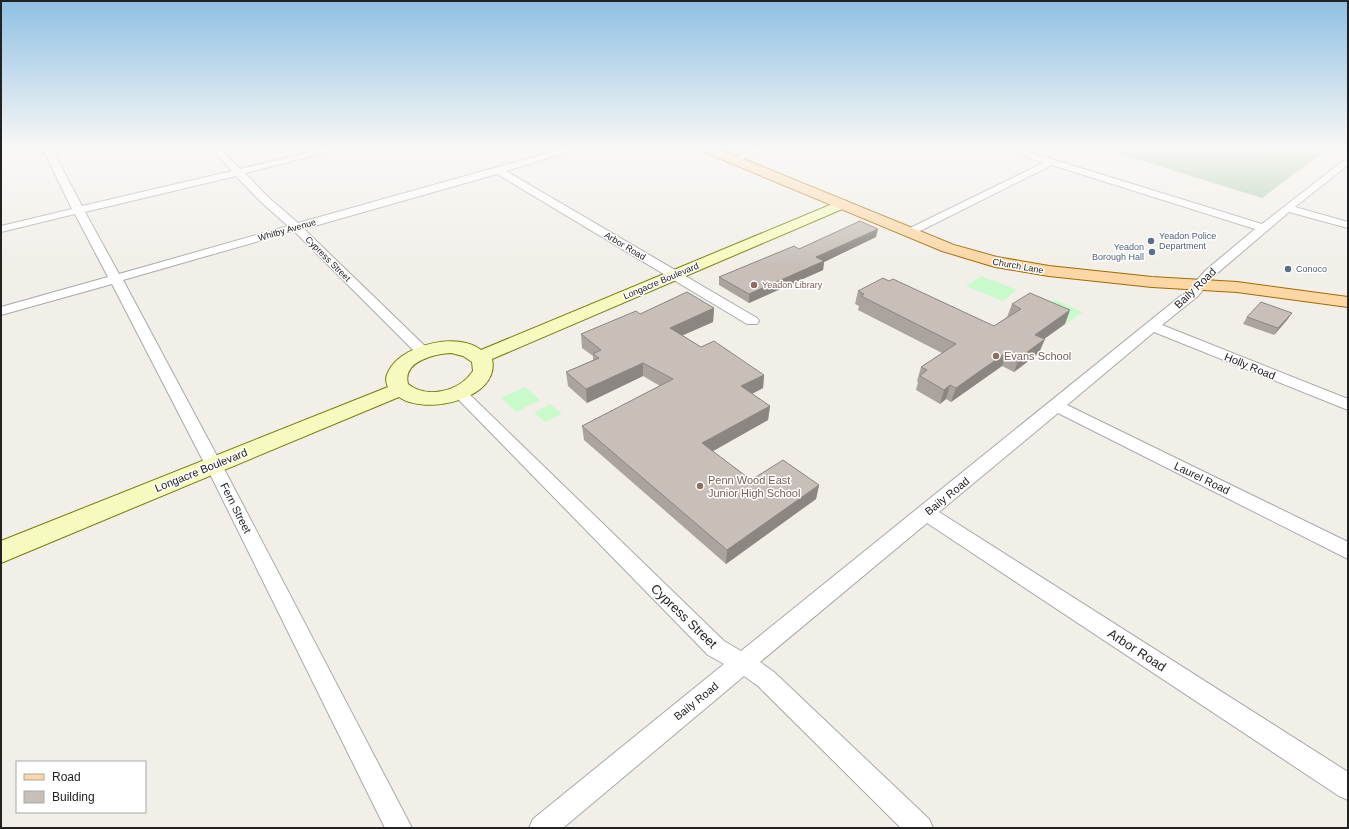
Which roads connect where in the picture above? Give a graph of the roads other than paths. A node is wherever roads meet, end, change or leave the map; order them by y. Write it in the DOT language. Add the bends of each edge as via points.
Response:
graph roads {
  1 [pos="66,188"];
  2 [pos="174,188"];
  3 [pos="254,188"];
  4 [pos="440,188"];
  5 [pos="527,188"];
  6 [pos="802,188"];
  7 [pos="1000,188"];
  8 [pos="1135,188"];
  9 [pos="1313,188"];
  10 [pos="842,204"];
  11 [pos="1287,208"];
  12 [pos="78,211"];
  13 [pos="1348,225"];
  14 [pos="297,228"];
  15 [pos="1264,228"];
  16 [pos="1,229"];
  17 [pos="910,232"];
  18 [pos="674,276"];
  19 [pos="117,278"];
  20 [pos="1200,285"];
  21 [pos="1348,302"];
  22 [pos="1,311"];
  23 [pos="752,321"];
  24 [pos="1152,326"];
  25 [pos="423,352"];
  26 [pos="480,357"];
  27 [pos="401,389"];
  28 [pos="459,392"];
  29 [pos="1348,405"];
  30 [pos="1056,406"];
  31 [pos="214,465"];
  32 [pos="926,513"];
  33 [pos="1348,551"];
  34 [pos="1,552"];
  35 [pos="743,663"];
  36 [pos="1348,787"];
  37 [pos="398,828"];
  38 [pos="542,828"];
  39 [pos="920,828"];
  1 -- 12 [label="street, Fern Street"];
  2 -- 12 [label="street"];
  3 -- 14 [label="street, Cypress Street"];
  4 -- 14 [label="street, Whitby Avenue"];
  5 -- 18 [label="street, Arbor Road"];
  6 -- 10 [label="main road, Church Lane"];
  7 -- 17 [label="street"];
  8 -- 15 [label="street"];
  9 -- 11 [label="street, Baily Road"];
  10 -- 17 [label="main road, Church Lane"];
  10 -- 18 [label="street, Longacre Boulevard"];
  11 -- 13 [label="street"];
  11 -- 15 [label="street, Baily Road"];
  12 -- 16 [label="street"];
  12 -- 19 [label="street, Fern Street"];
  14 -- 19 [label="street, Whitby Avenue"];
  14 -- 25 [label="street, Cypress Street"];
  15 -- 20 [label="street, Baily Road" via="1210,273"];
  17 -- 20 [label="main road, Church Lane" via="964,254 1015,266"];
  18 -- 23 [label="street, Arbor Road"];
  18 -- 26 [label="street, Longacre Boulevard"];
  19 -- 22 [label="street, Whitby Avenue"];
  19 -- 31 [label="street, Fern Street"];
  20 -- 21 [label="main road, Church Lane" via="1237,287"];
  20 -- 24 [label="street, Baily Road"];
  24 -- 29 [label="street, Holly Road"];
  24 -- 30 [label="street, Baily Road"];
  25 -- 26 [label="street" via="456,348 470,351"];
  25 -- 27 [label="street" via="400,368 396,379"];
  26 -- 28 [label="street" via="484,368 481,377"];
  27 -- 28 [label="street" via="412,396 423,398"];
  27 -- 31 [label="street, Longacre Boulevard"];
  28 -- 35 [label="street, Cypress Street" via="716,648"];
  30 -- 32 [label="street, Baily Road"];
  30 -- 33 [label="street, Laurel Road"];
  31 -- 34 [label="street, Longacre Boulevard"];
  31 -- 37 [label="street, Fern Street"];
  32 -- 35 [label="street, Baily Road"];
  32 -- 36 [label="street, Arbor Road"];
  35 -- 38 [label="street, Baily Road"];
  35 -- 39 [label="street, Cypress Street" via="766,679"];
}
